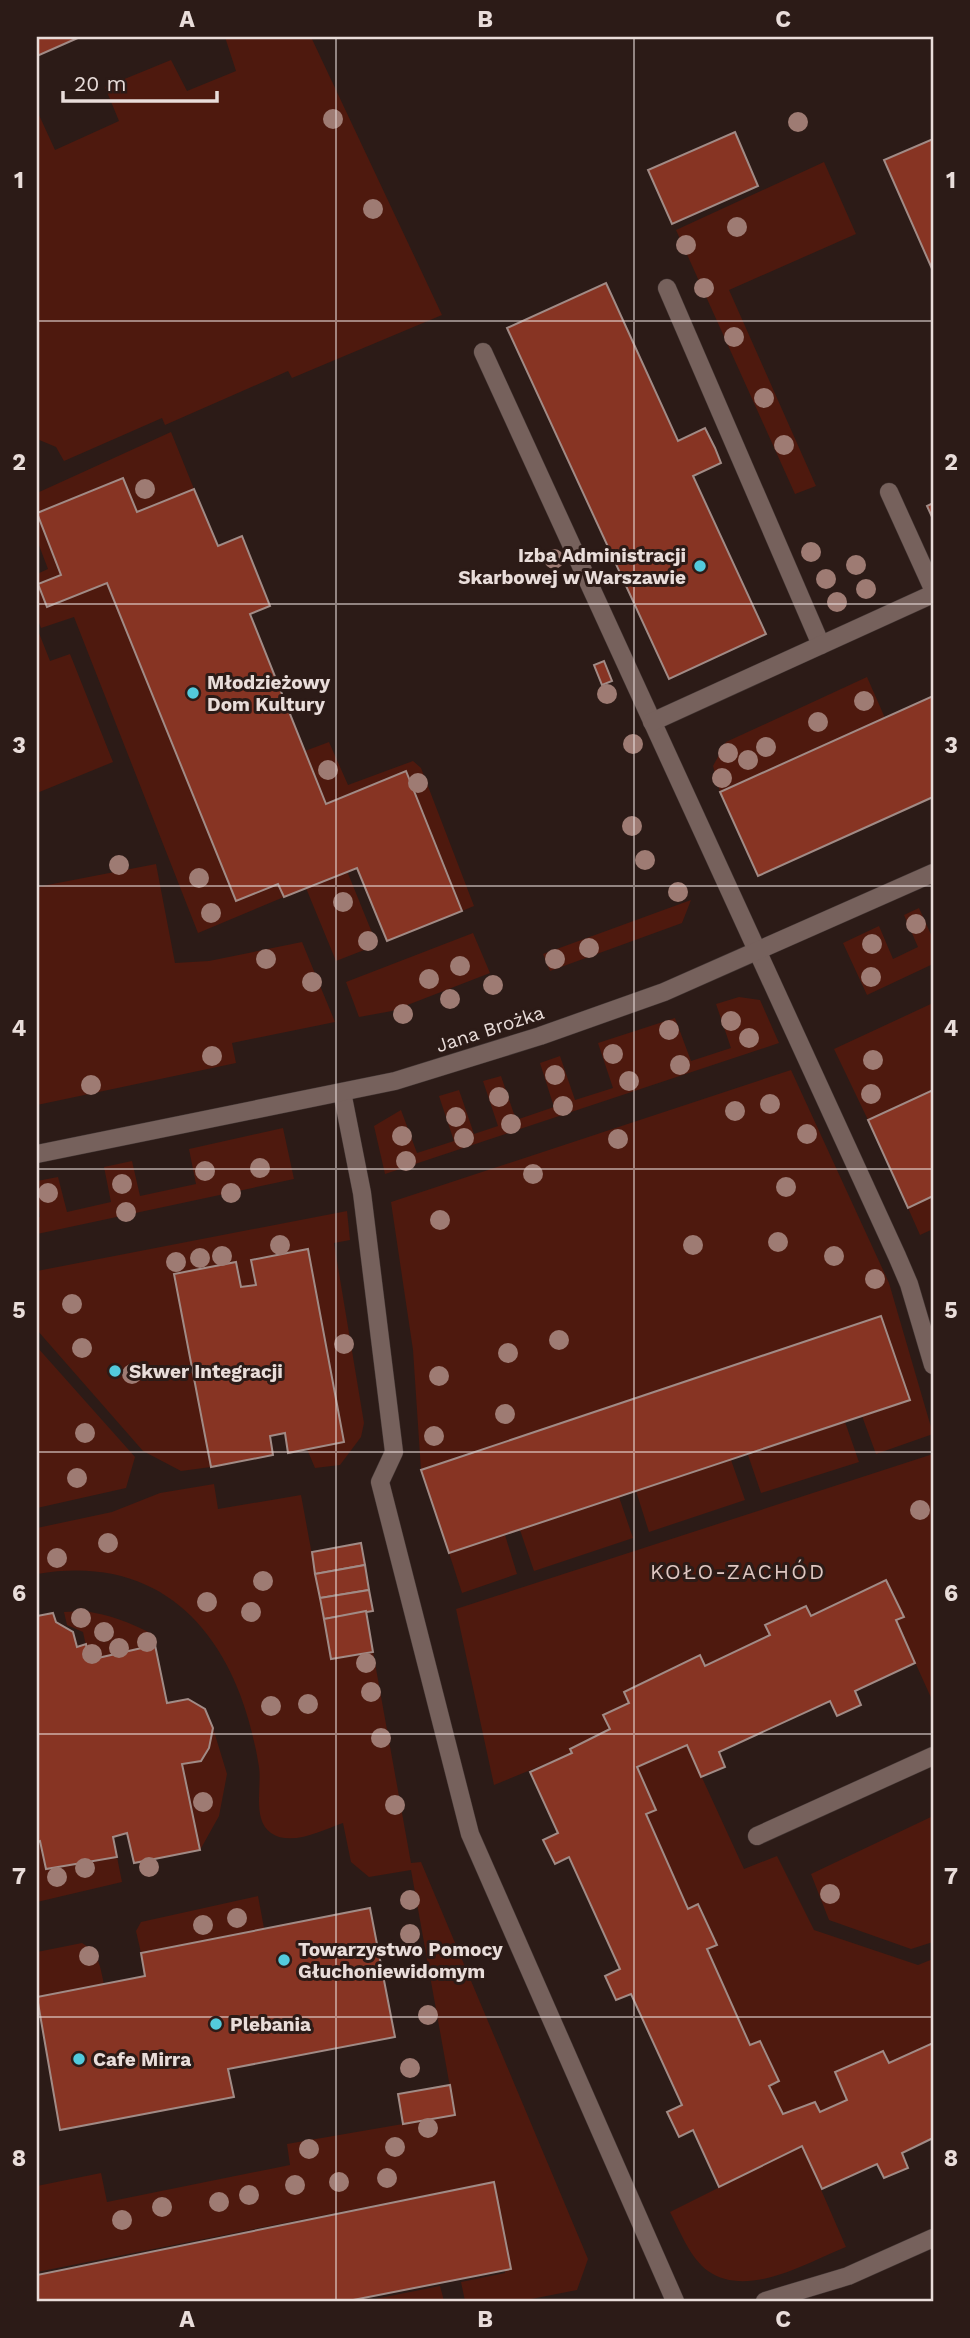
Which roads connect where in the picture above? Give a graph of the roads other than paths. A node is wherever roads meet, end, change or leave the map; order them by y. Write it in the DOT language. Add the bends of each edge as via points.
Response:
graph roads {
  1 [pos="667,288"];
  2 [pos="483,352"];
  3 [pos="889,492"];
  4 [pos="933,592"];
  5 [pos="821,645"];
  6 [pos="652,722"];
  7 [pos="933,873"];
  8 [pos="757,953"];
  9 [pos="342,1092"];
  10 [pos="37,1154"];
  11 [pos="933,1365"];
  12 [pos="933,1756"];
  13 [pos="757,1836"];
  14 [pos="933,2238"];
  15 [pos="675,2301"];
  16 [pos="765,2301"];
  1 -- 5 [label="street"];
  2 -- 6 [label="street"];
  3 -- 4 [label="street"];
  4 -- 5 [label="street"];
  5 -- 6 [label="street"];
  6 -- 8 [label="street"];
  7 -- 8 [label="street, Jana Brożka"];
  8 -- 9 [label="street, Jana Brożka" via="540,1036 395,1081"];
  8 -- 11 [label="street" via="909,1284"];
  9 -- 10 [label="street, Jana Brożka"];
  9 -- 15 [label="street" via="362,1193 394,1452 380,1482 470,1834"];
  12 -- 13 [label="street"];
  14 -- 16 [label="street" via="848,2276"];
}
